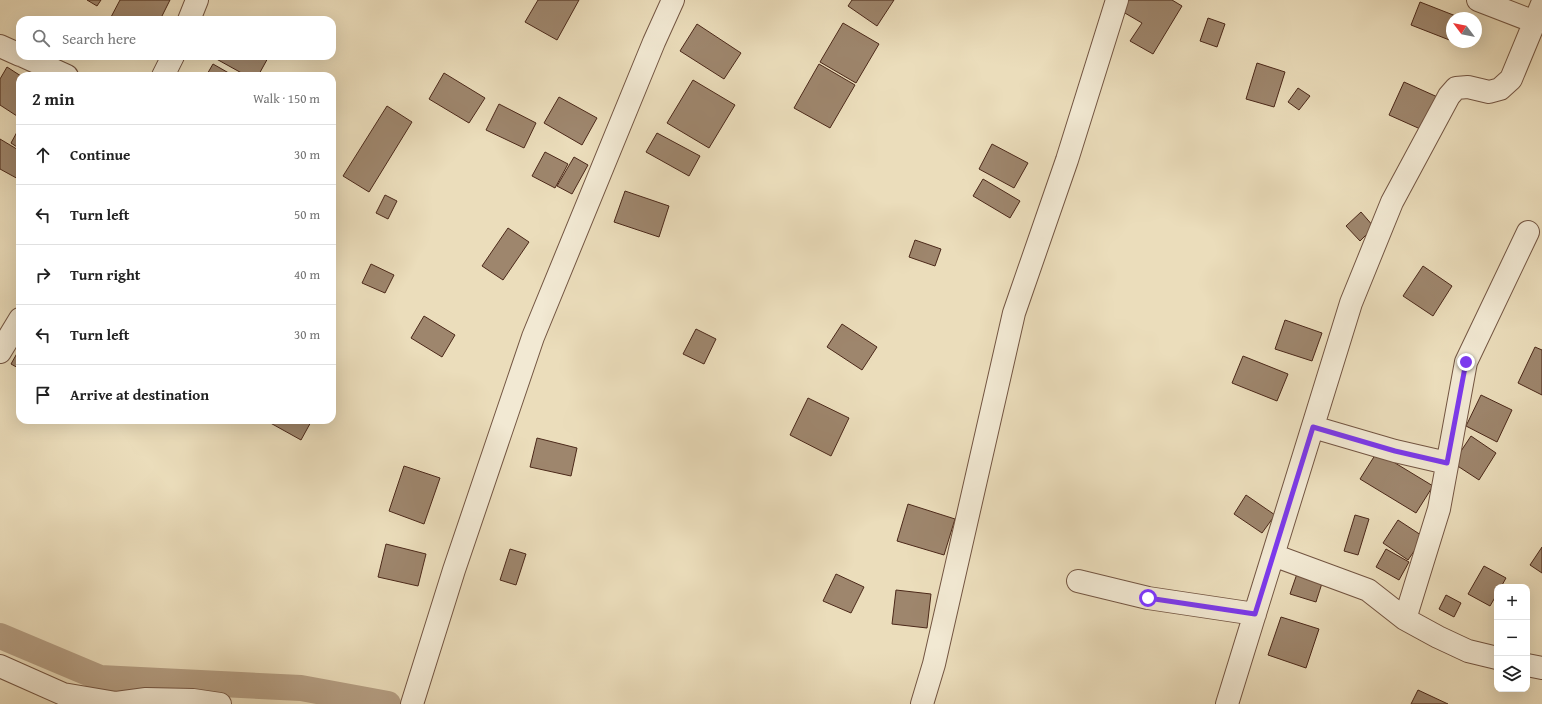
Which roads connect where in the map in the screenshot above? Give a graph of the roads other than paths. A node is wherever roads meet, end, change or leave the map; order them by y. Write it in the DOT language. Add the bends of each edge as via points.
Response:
graph roads {
  1 [pos="197,0"];
  2 [pos="673,0"];
  3 [pos="1117,0"];
  4 [pos="1478,0"];
  5 [pos="1538,13"];
  6 [pos="191,16"];
  7 [pos="0,46"];
  8 [pos="16,53"];
  9 [pos="32,60"];
  10 [pos="171,60"];
  11 [pos="58,72"];
  12 [pos="165,72"];
  13 [pos="1528,232"];
  14 [pos="16,326"];
  15 [pos="0,352"];
  16 [pos="1313,427"];
  17 [pos="1447,463"];
  18 [pos="1274,554"];
  19 [pos="1078,581"];
  20 [pos="1255,614"];
  21 [pos="1405,620"];
  22 [pos="1494,657"];
  23 [pos="0,666"];
  24 [pos="1530,666"];
  25 [pos="1542,668"];
  26 [pos="220,704"];
  27 [pos="412,704"];
  28 [pos="922,704"];
  29 [pos="1227,704"];
  1 -- 6 [label="street"];
  2 -- 27 [label="street" via="533,337 456,563"];
  3 -- 28 [label="street" via="1067,160 1014,313 934,664"];
  4 -- 5 [label="street"];
  5 -- 16 [label="street" via="1511,79 1500,90 1489,92 1468,86 1456,88 1449,96 1392,202 1351,303"];
  7 -- 8 [label="street"];
  9 -- 11 [label="street"];
  10 -- 12 [label="street"];
  13 -- 17 [label="street" via="1466,362"];
  14 -- 15 [label="street"];
  16 -- 17 [label="street"];
  16 -- 18 [label="street"];
  17 -- 21 [label="street" via="1438,509"];
  18 -- 20 [label="street"];
  18 -- 21 [label="street" via="1368,590"];
  19 -- 20 [label="street" via="1148,598"];
  20 -- 29 [label="street"];
  21 -- 22 [label="street" via="1468,650"];
  23 -- 26 [label="street" via="63,694 116,703 146,699 193,700"];
  24 -- 25 [label="street"];
}
